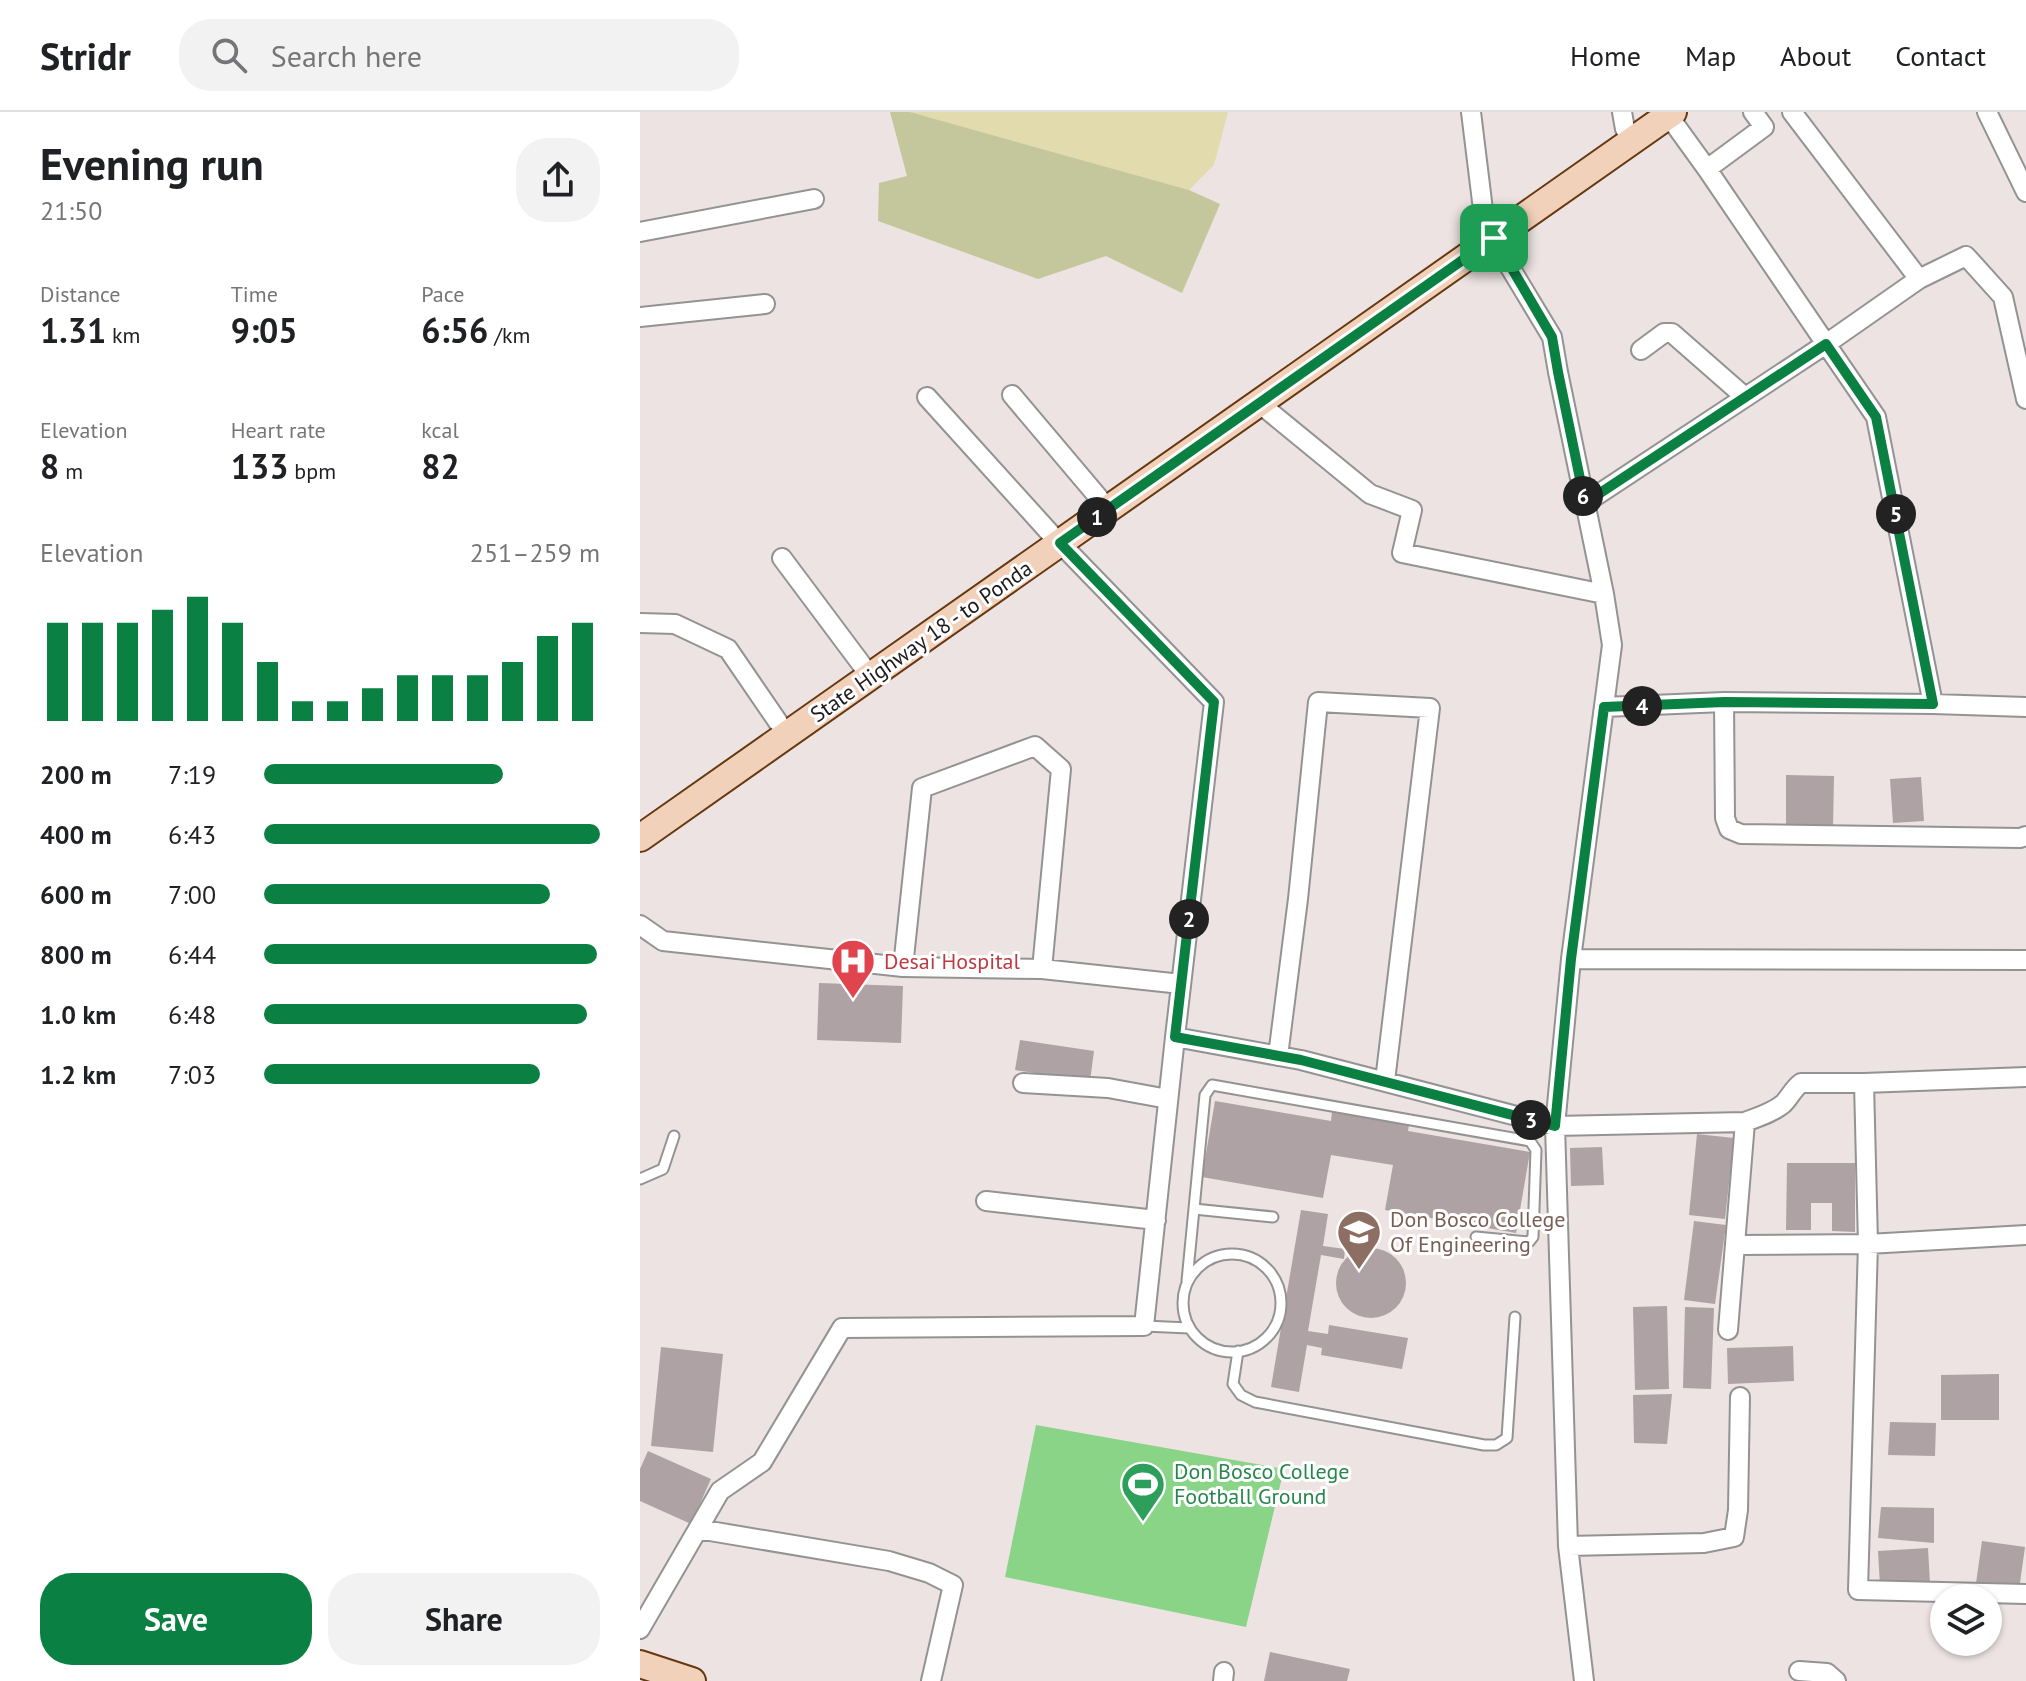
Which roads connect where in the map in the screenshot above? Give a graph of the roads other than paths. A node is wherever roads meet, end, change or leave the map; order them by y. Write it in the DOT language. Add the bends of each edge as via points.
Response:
graph roads {
  1 [pos="1471,112"];
  2 [pos="1753,112"];
  3 [pos="1792,112"];
  4 [pos="1987,112"];
  5 [pos="1663,113"];
  6 [pos="1624,120"];
  7 [pos="1707,169"];
  8 [pos="2026,192"];
  9 [pos="814,199"];
  10 [pos="640,232"];
  11 [pos="1490,232"];
  12 [pos="1919,279"];
  13 [pos="765,304"];
  14 [pos="640,317"];
  15 [pos="1826,344"];
  16 [pos="1641,350"];
  17 [pos="1012,395"];
  18 [pos="927,397"];
  19 [pos="1745,397"];
  20 [pos="2026,399"];
  21 [pos="1259,403"];
  22 [pos="1099,498"];
  23 [pos="1585,503"];
  24 [pos="1055,538"];
  25 [pos="782,558"];
  26 [pos="1604,594"];
  27 [pos="640,621"];
  28 [pos="862,665"];
  29 [pos="1724,702"];
  30 [pos="1933,704"];
  31 [pos="1604,707"];
  32 [pos="2026,707"];
  33 [pos="778,722"];
  34 [pos="640,816"];
  35 [pos="2026,836"];
  36 [pos="640,838"];
  37 [pos="640,925"];
  38 [pos="1571,959"];
  39 [pos="2026,960"];
  40 [pos="903,967"];
  41 [pos="1042,969"];
  42 [pos="1181,984"];
  43 [pos="1175,1037"];
  44 [pos="1278,1056"];
  45 [pos="2026,1077"];
  46 [pos="1385,1081"];
  47 [pos="1023,1083"];
  48 [pos="1864,1083"];
  49 [pos="1168,1099"];
  50 [pos="1745,1122"];
  51 [pos="1555,1126"];
  52 [pos="674,1136"];
  53 [pos="640,1179"];
  54 [pos="986,1201"];
  55 [pos="1194,1209"];
  56 [pos="1273,1217"];
  57 [pos="1156,1220"];
  58 [pos="2026,1235"];
  59 [pos="1476,1237"];
  60 [pos="1868,1244"];
  61 [pos="1736,1245"];
  62 [pos="1187,1281"];
  63 [pos="1515,1317"];
  64 [pos="1144,1326"];
  65 [pos="1189,1328"];
  66 [pos="1728,1330"];
  67 [pos="1238,1351"];
  68 [pos="1740,1397"];
  69 [pos="698,1529"];
  70 [pos="1568,1546"];
  71 [pos="2026,1594"];
  72 [pos="640,1629"];
  73 [pos="640,1664"];
  74 [pos="1799,1671"];
  75 [pos="692,1681"];
  76 [pos="931,1681"];
  77 [pos="1584,1681"];
  78 [pos="1836,1681"];
  1 -- 11 [label="street"];
  2 -- 7 [label="street" via="1764,127"];
  3 -- 12 [label="street"];
  4 -- 8 [label="street"];
  5 -- 6 [label="main road, State Highway 18 - to Ponda"];
  5 -- 7 [label="street"];
  5 -- 11 [label="main road, State Highway 18 - to Ponda"];
  6 -- 11 [label="main road, State Highway 18 - to Ponda"];
  7 -- 15 [label="street"];
  9 -- 10 [label="street"];
  11 -- 21 [label="main road, State Highway 18 - to Ponda"];
  11 -- 22 [label="main road, State Highway 18 - to Ponda"];
  11 -- 23 [label="street" via="1552,337"];
  12 -- 15 [label="street"];
  12 -- 20 [label="street" via="1966,256 1985,276 2003,297"];
  13 -- 14 [label="street"];
  15 -- 19 [label="street"];
  15 -- 30 [label="street" via="1876,417"];
  16 -- 19 [label="street" via="1672,333"];
  17 -- 22 [label="street"];
  18 -- 24 [label="street"];
  19 -- 23 [label="street"];
  21 -- 24 [label="main road, State Highway 18 - to Ponda"];
  21 -- 26 [label="street" via="1370,494 1412,510 1402,553"];
  22 -- 24 [label="main road, State Highway 18 - to Ponda"];
  23 -- 26 [label="street"];
  24 -- 28 [label="main road, State Highway 18 - to Ponda"];
  24 -- 36 [label="main road, State Highway 18 - to Ponda"];
  24 -- 42 [label="street" via="1214,702"];
  25 -- 28 [label="street"];
  26 -- 31 [label="street" via="1612,645"];
  27 -- 33 [label="street" via="675,624 728,649"];
  28 -- 33 [label="main road, State Highway 18 - to Ponda"];
  29 -- 30 [label="street"];
  29 -- 31 [label="street"];
  29 -- 35 [label="street" via="1729,829 1741,834"];
  30 -- 32 [label="street"];
  31 -- 38 [label="street"];
  33 -- 34 [label="main road, State Highway 18 - to Ponda"];
  37 -- 40 [label="street" via="663,941"];
  38 -- 39 [label="street"];
  38 -- 51 [label="street"];
  40 -- 41 [label="street"];
  40 -- 41 [label="street" via="922,788 1035,746 1061,769"];
  41 -- 42 [label="street"];
  42 -- 43 [label="street"];
  43 -- 44 [label="street"];
  43 -- 49 [label="street"];
  44 -- 46 [label="street"];
  44 -- 46 [label="street" via="1318,702 1430,708"];
  45 -- 48 [label="street"];
  46 -- 51 [label="street"];
  47 -- 49 [label="street" via="1108,1088"];
  48 -- 50 [label="street" via="1801,1083 1774,1110"];
  48 -- 60 [label="street"];
  49 -- 57 [label="street"];
  50 -- 51 [label="street"];
  50 -- 61 [label="street"];
  51 -- 70 [label="street"];
  52 -- 53 [label="lane" via="663,1169"];
  54 -- 57 [label="street"];
  55 -- 56 [label="lane"];
  55 -- 59 [label="lane" via="1205,1095 1212,1085 1530,1141 1536,1150 1533,1237 1529,1242"];
  55 -- 62 [label="lane"];
  57 -- 64 [label="street"];
  58 -- 60 [label="street"];
  60 -- 61 [label="street"];
  60 -- 71 [label="street" via="1858,1590"];
  61 -- 66 [label="street"];
  62 -- 65 [label="lane" via="1182,1296"];
  62 -- 67 [label="lane" via="1197,1267 1226,1254 1243,1255 1270,1271 1282,1302 1279,1318 1260,1343"];
  63 -- 67 [label="lane" via="1507,1438 1496,1445 1255,1402 1233,1384"];
  64 -- 65 [label="lane"];
  64 -- 69 [label="street" via="842,1328 762,1462 720,1491"];
  65 -- 67 [label="lane" via="1213,1349"];
  68 -- 70 [label="street" via="1734,1537 1704,1543"];
  69 -- 72 [label="street"];
  69 -- 76 [label="street" via="889,1561 953,1585"];
  70 -- 77 [label="street"];
  73 -- 75 [label="main road"];
  74 -- 78 [label="street" via="1827,1673"];
}
